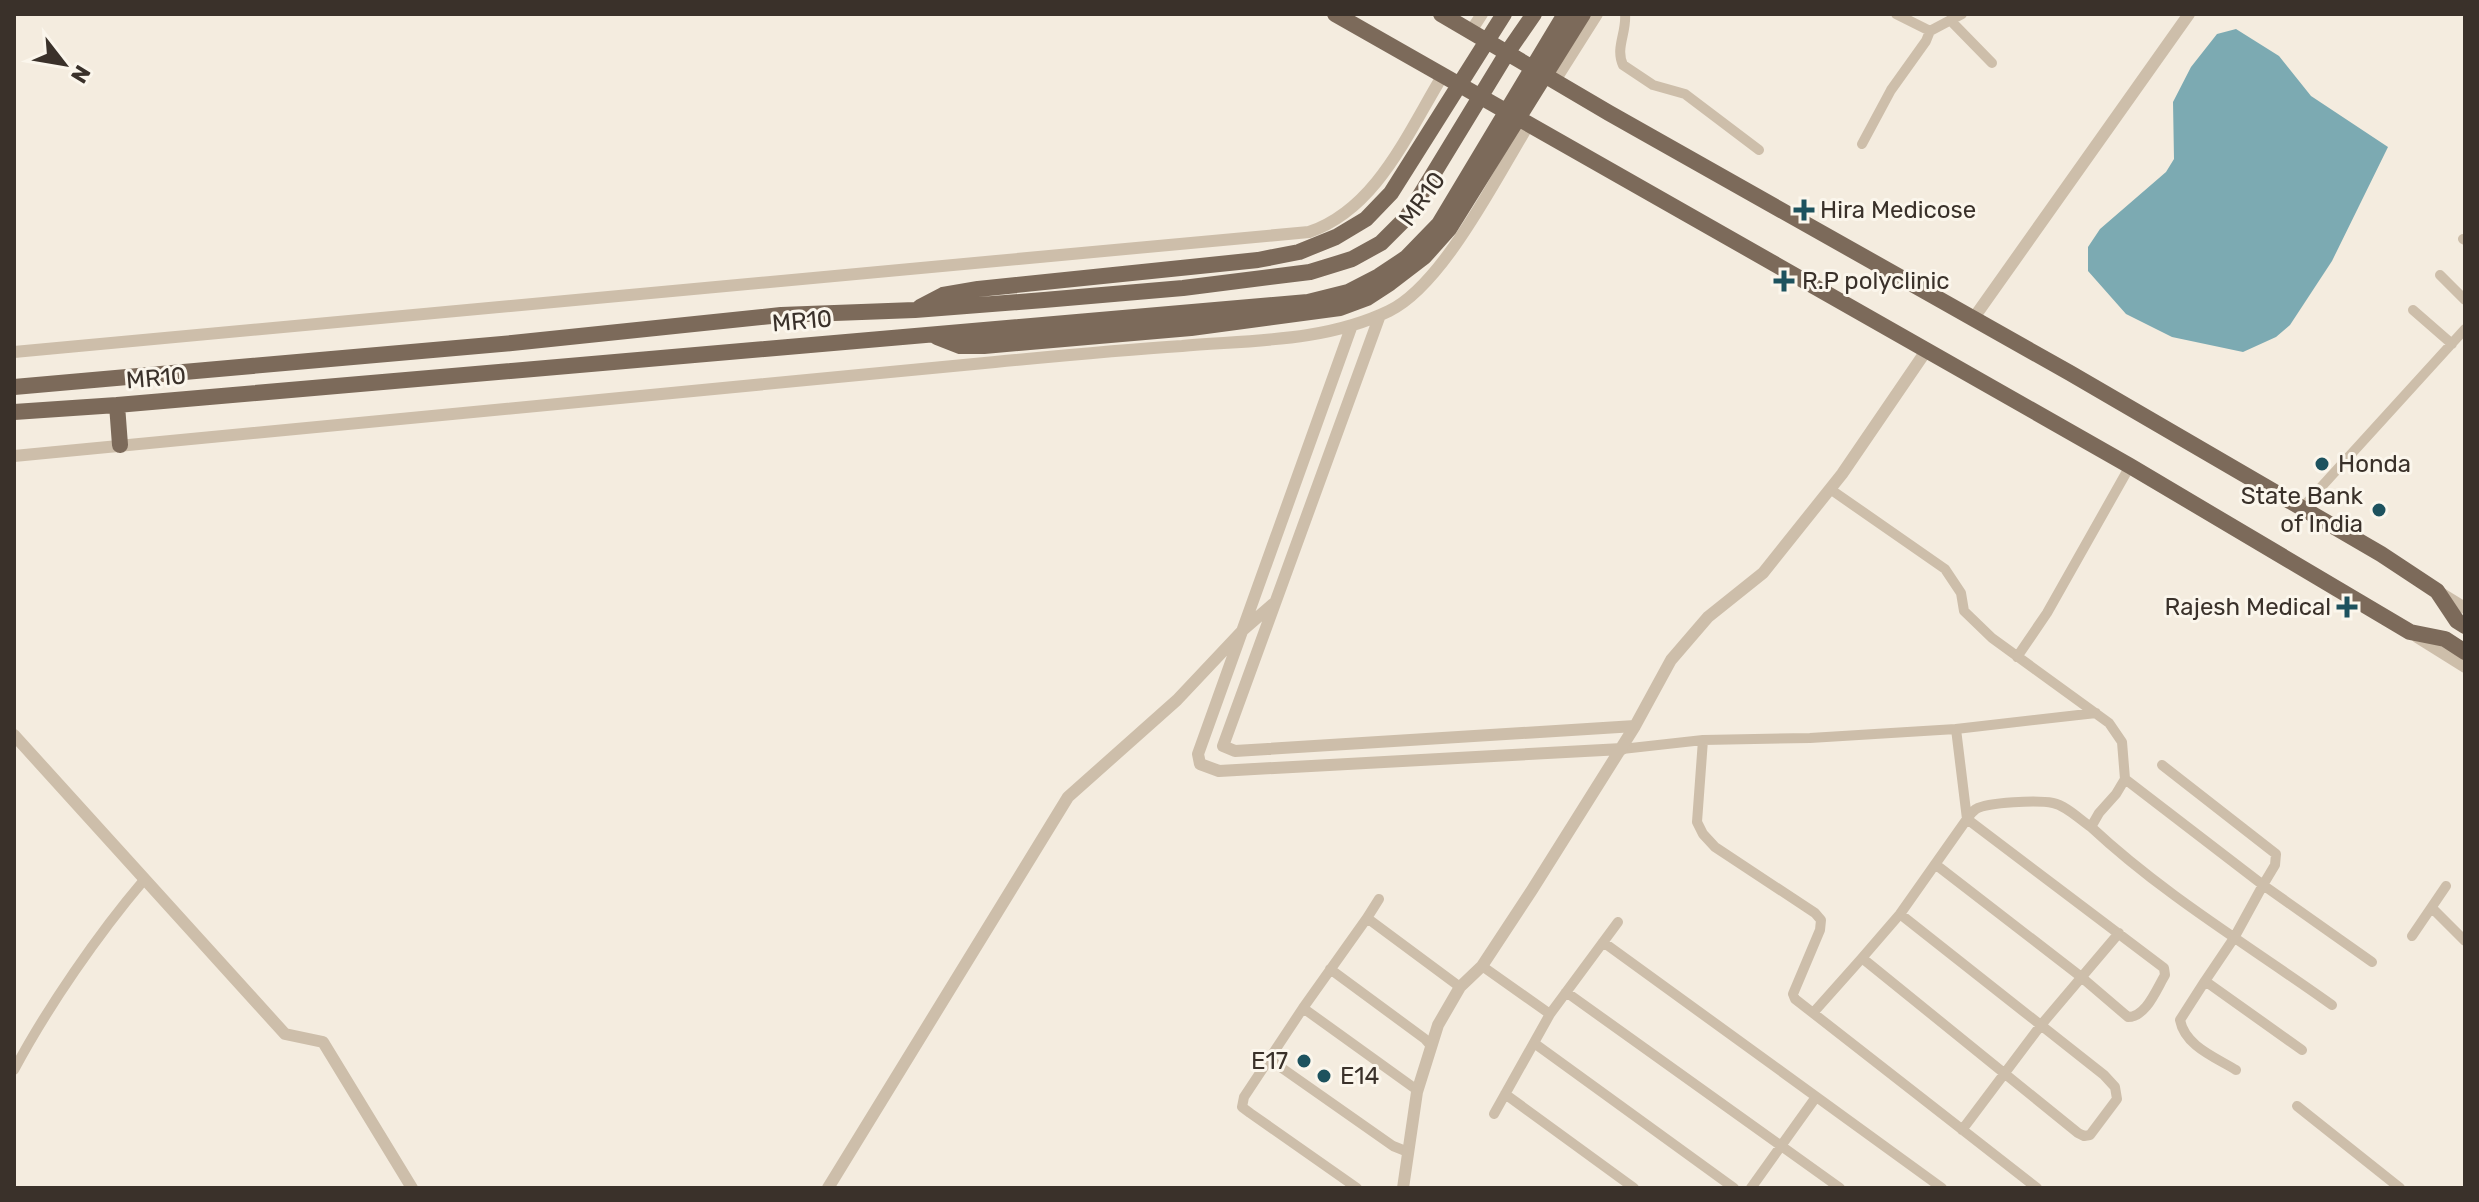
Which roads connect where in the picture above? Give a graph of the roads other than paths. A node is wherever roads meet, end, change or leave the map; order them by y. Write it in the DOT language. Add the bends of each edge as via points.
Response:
graph roads {
  1 [pos="1335,14"];
  2 [pos="1441,14"];
  3 [pos="1482,14"];
  4 [pos="1504,14"];
  5 [pos="1534,14"];
  6 [pos="1565,14"];
  7 [pos="1583,14"];
  8 [pos="1597,14"];
  9 [pos="1625,14"];
  10 [pos="1896,14"];
  11 [pos="1962,14"];
  12 [pos="2189,14"];
  13 [pos="1950,20"];
  14 [pos="1471,31"];
  15 [pos="1930,31"];
  16 [pos="1507,53"];
  17 [pos="1992,63"];
  18 [pos="1533,69"];
  19 [pos="1443,75"];
  20 [pos="1554,82"];
  21 [pos="1480,96"];
  22 [pos="1508,112"];
  23 [pos="1529,124"];
  24 [pos="1862,144"];
  25 [pos="1759,150"];
  26 [pos="2440,275"];
  27 [pos="2465,300"];
  28 [pos="915,310"];
  29 [pos="2413,310"];
  30 [pos="1380,315"];
  31 [pos="1973,319"];
  32 [pos="1352,325"];
  33 [pos="2465,329"];
  34 [pos="931,335"];
  35 [pos="2452,344"];
  36 [pos="1926,351"];
  37 [pos="14,352"];
  38 [pos="14,387"];
  39 [pos="117,405"];
  40 [pos="14,412"];
  41 [pos="120,445"];
  42 [pos="14,456"];
  43 [pos="2130,466"];
  44 [pos="1830,489"];
  45 [pos="2302,508"];
  46 [pos="1274,603"];
  47 [pos="2462,619"];
  48 [pos="1243,630"];
  49 [pos="2410,632"];
  50 [pos="2465,652"];
  51 [pos="2017,657"];
  52 [pos="2465,667"];
  53 [pos="2096,713"];
  54 [pos="1635,726"];
  55 [pos="1956,729"];
  56 [pos="14,735"];
  57 [pos="1703,740"];
  58 [pos="1622,749"];
  59 [pos="2162,765"];
  60 [pos="2125,779"];
  61 [pos="1967,819"];
  62 [pos="2091,827"];
  63 [pos="1935,864"];
  64 [pos="144,880"];
  65 [pos="2263,885"];
  66 [pos="2446,886"];
  67 [pos="1379,899"];
  68 [pos="2432,908"];
  69 [pos="1900,914"];
  70 [pos="1367,918"];
  71 [pos="1618,922"];
  72 [pos="2465,931"];
  73 [pos="2119,933"];
  74 [pos="2412,936"];
  75 [pos="2234,938"];
  76 [pos="2465,941"];
  77 [pos="1603,942"];
  78 [pos="1862,958"];
  79 [pos="2372,962"];
  80 [pos="1482,966"];
  81 [pos="1330,969"];
  82 [pos="2080,976"];
  83 [pos="2205,981"];
  84 [pos="1460,987"];
  85 [pos="1566,992"];
  86 [pos="2332,1005"];
  87 [pos="1303,1008"];
  88 [pos="1813,1013"];
  89 [pos="1550,1014"];
  90 [pos="2041,1025"];
  91 [pos="1534,1043"];
  92 [pos="1431,1046"];
  93 [pos="2302,1050"];
  94 [pos="1269,1059"];
  95 [pos="14,1070"];
  96 [pos="2236,1070"];
  97 [pos="2006,1074"];
  98 [pos="1417,1090"];
  99 [pos="1505,1094"];
  100 [pos="1816,1097"];
  101 [pos="2297,1106"];
  102 [pos="1494,1114"];
  103 [pos="1962,1130"];
  104 [pos="1781,1145"];
  105 [pos="1408,1152"];
  106 [pos="412,1188"];
  107 [pos="828,1188"];
  108 [pos="1357,1188"];
  109 [pos="1403,1188"];
  110 [pos="1634,1188"];
  111 [pos="1734,1188"];
  112 [pos="1751,1188"];
  113 [pos="1840,1188"];
  114 [pos="1942,1188"];
  115 [pos="2037,1188"];
  116 [pos="2400,1188"];
  1 -- 19 [label="main road"];
  2 -- 14 [label="main road"];
  3 -- 14 [label="street"];
  4 -- 28 [label="main road" via="1391,193 1366,219 1336,237 1258,260 943,295"];
  5 -- 16 [label="main road, MR10"];
  6 -- 18 [label="main road, MR10"];
  7 -- 34 [label="main road" via="1449,229 1424,257 1367,298 1292,316 984,346 960,346"];
  8 -- 20 [label="street"];
  9 -- 25 [label="street" via="1627,27 1619,48 1623,65 1653,85 1685,94"];
  10 -- 15 [label="street"];
  11 -- 13 [label="street"];
  12 -- 31 [label="street"];
  13 -- 15 [label="street"];
  13 -- 17 [label="street"];
  14 -- 16 [label="main road"];
  15 -- 24 [label="street"];
  16 -- 18 [label="main road"];
  16 -- 21 [label="main road, MR10"];
  18 -- 20 [label="main road"];
  18 -- 22 [label="main road, MR10"];
  19 -- 21 [label="main road"];
  19 -- 37 [label="street" via="1370,192 1343,217 1309,232"];
  20 -- 31 [label="main road"];
  21 -- 22 [label="main road"];
  21 -- 28 [label="main road, MR10" via="1407,217 1381,243 1352,259 1310,272 1183,288"];
  22 -- 23 [label="main road"];
  22 -- 34 [label="main road, MR10" via="1439,224 1406,258 1348,292 1308,302"];
  23 -- 30 [label="street" via="1452,250 1425,283"];
  23 -- 36 [label="main road"];
  26 -- 27 [label="street"];
  28 -- 38 [label="main road, MR10" via="781,315"];
  29 -- 35 [label="street"];
  30 -- 32 [label="street"];
  30 -- 46 [label="street"];
  31 -- 45 [label="main road"];
  32 -- 41 [label="street" via="1279,340"];
  32 -- 48 [label="street"];
  33 -- 35 [label="street"];
  34 -- 39 [label="main road, MR10"];
  35 -- 45 [label="street"];
  36 -- 43 [label="main road"];
  36 -- 44 [label="street"];
  39 -- 40 [label="main road, MR10"];
  39 -- 41 [label="main road"];
  41 -- 42 [label="street"];
  43 -- 49 [label="main road"];
  43 -- 51 [label="street"];
  44 -- 51 [label="street" via="1945,569 1961,593 1964,611"];
  44 -- 54 [label="street" via="1763,573 1708,617 1671,660"];
  45 -- 47 [label="main road" via="2437,591"];
  46 -- 48 [label="street"];
  46 -- 54 [label="street" via="1223,746 1235,751"];
  48 -- 58 [label="street" via="1198,754 1200,764 1219,771"];
  48 -- 107 [label="street" via="1177,700 1068,797"];
  49 -- 50 [label="main road" via="2445,639"];
  49 -- 52 [label="street"];
  51 -- 53 [label="street"];
  53 -- 55 [label="street"];
  53 -- 60 [label="street" via="2122,742"];
  54 -- 58 [label="street"];
  55 -- 57 [label="street"];
  55 -- 61 [label="street"];
  56 -- 64 [label="street"];
  57 -- 58 [label="street"];
  57 -- 88 [label="street" via="1697,822 1703,834 1821,920 1793,994"];
  58 -- 80 [label="street"];
  59 -- 65 [label="street" via="2276,854"];
  60 -- 62 [label="street"];
  60 -- 65 [label="street"];
  61 -- 62 [label="street" via="1985,806 2053,803"];
  61 -- 63 [label="street"];
  61 -- 73 [label="street"];
  62 -- 75 [label="street" via="2159,886"];
  63 -- 69 [label="street"];
  63 -- 82 [label="street"];
  64 -- 95 [label="street"];
  64 -- 106 [label="street" via="285,1034 323,1042"];
  65 -- 75 [label="street"];
  65 -- 79 [label="street"];
  66 -- 68 [label="street"];
  67 -- 70 [label="street"];
  68 -- 72 [label="street"];
  68 -- 74 [label="street"];
  68 -- 76 [label="street"];
  69 -- 78 [label="street"];
  69 -- 90 [label="street"];
  70 -- 81 [label="street"];
  70 -- 84 [label="street"];
  71 -- 77 [label="street"];
  73 -- 82 [label="street"];
  73 -- 82 [label="street" via="2164,968 2142,1013 2128,1017"];
  75 -- 83 [label="street"];
  75 -- 86 [label="street"];
  77 -- 85 [label="street"];
  77 -- 100 [label="street"];
  78 -- 88 [label="street"];
  78 -- 97 [label="street"];
  80 -- 84 [label="street"];
  80 -- 89 [label="street"];
  81 -- 87 [label="street"];
  81 -- 92 [label="street"];
  82 -- 90 [label="street"];
  83 -- 93 [label="street"];
  83 -- 96 [label="street" via="2180,1020 2182,1031"];
  84 -- 92 [label="street"];
  85 -- 89 [label="street"];
  85 -- 104 [label="street"];
  87 -- 94 [label="street"];
  87 -- 98 [label="street"];
  88 -- 103 [label="street"];
  89 -- 91 [label="street"];
  90 -- 97 [label="street"];
  90 -- 97 [label="street" via="2104,1075 2117,1099 2084,1136"];
  91 -- 99 [label="street"];
  91 -- 111 [label="street"];
  92 -- 98 [label="street"];
  94 -- 105 [label="street"];
  94 -- 108 [label="street" via="1242,1107"];
  97 -- 103 [label="street"];
  98 -- 105 [label="street"];
  99 -- 102 [label="street"];
  99 -- 110 [label="street"];
  100 -- 104 [label="street"];
  100 -- 114 [label="street"];
  101 -- 116 [label="street"];
  103 -- 115 [label="street"];
  104 -- 112 [label="street"];
  104 -- 113 [label="street"];
  105 -- 109 [label="street"];
}
